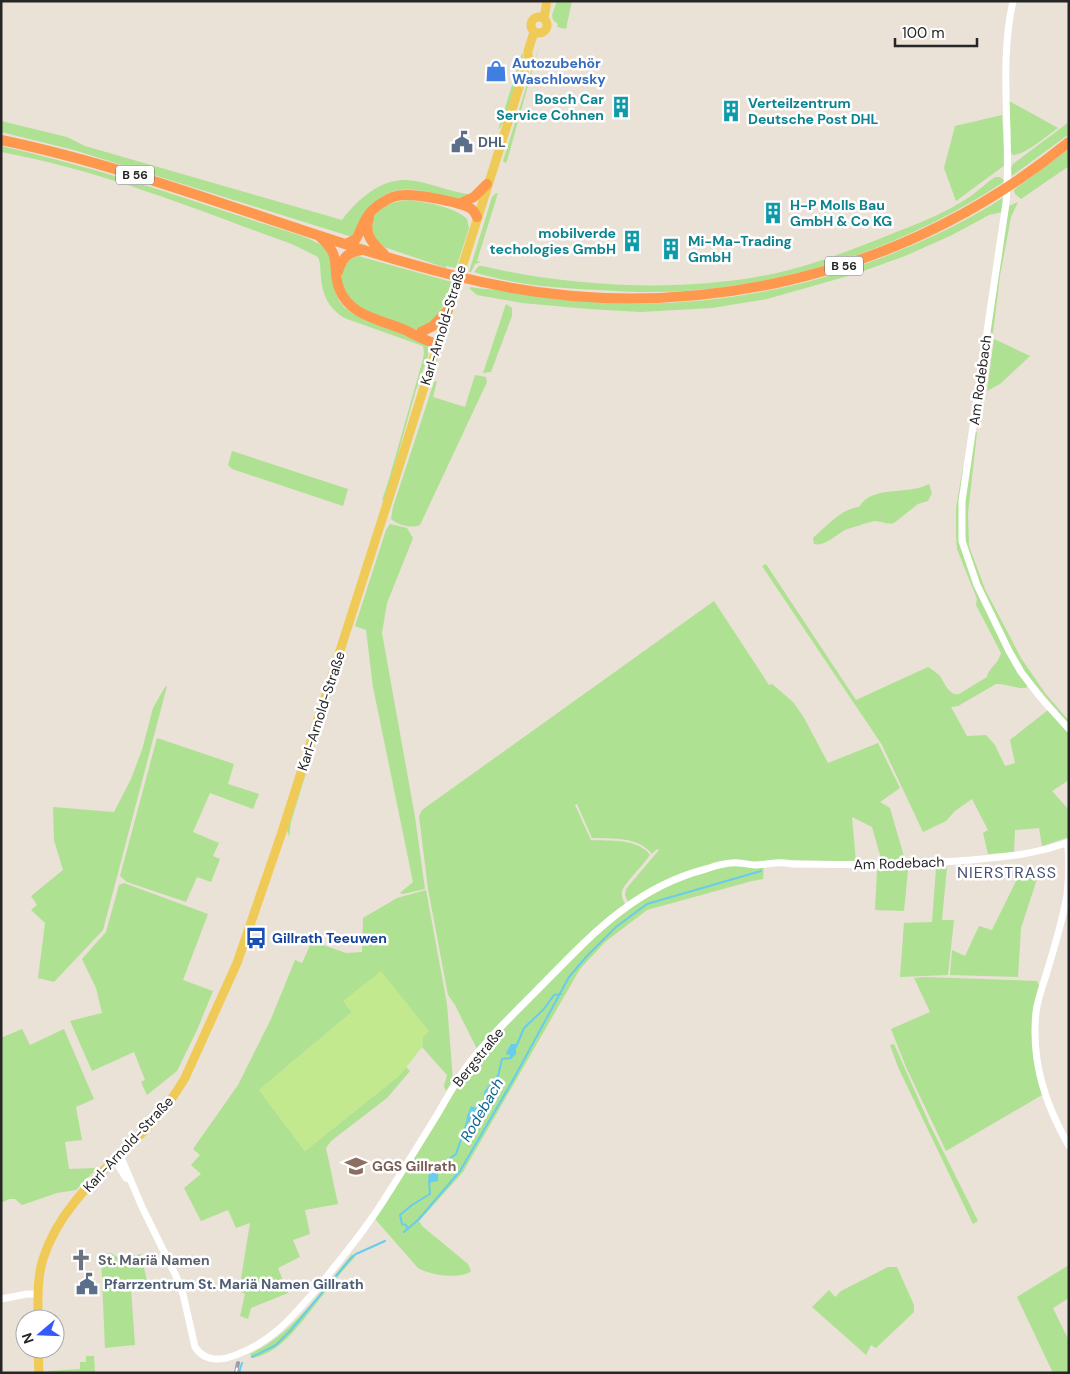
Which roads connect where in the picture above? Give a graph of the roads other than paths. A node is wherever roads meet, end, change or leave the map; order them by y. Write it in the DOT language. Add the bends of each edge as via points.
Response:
graph roads {
  1 [pos="547,1"];
  2 [pos="1013,1"];
  3 [pos="542,17"];
  4 [pos="536,32"];
  5 [pos="1,140"];
  6 [pos="1069,142"];
  7 [pos="487,184"];
  8 [pos="438,200"];
  9 [pos="460,204"];
  10 [pos="372,210"];
  11 [pos="477,217"];
  12 [pos="317,234"];
  13 [pos="346,244"];
  14 [pos="364,249"];
  15 [pos="386,256"];
  16 [pos="337,278"];
  17 [pos="448,310"];
  18 [pos="406,330"];
  19 [pos="421,332"];
  20 [pos="437,344"];
  21 [pos="1069,729"];
  22 [pos="1068,842"];
  23 [pos="786,862"];
  24 [pos="1069,1146"];
  25 [pos="118,1157"];
  26 [pos="38,1294"];
  27 [pos="1,1299"];
  28 [pos="38,1309"];
  29 [pos="38,1359"];
  30 [pos="39,1373"];
  1 -- 3 [label="main road"];
  2 -- 21 [label="street, Am Rodebach" via="1006,49 1009,161 1006,203 962,502 962,541 977,585 1009,651 1025,678"];
  3 -- 4 [label="main road" via="547,22 546,28"];
  3 -- 4 [label="main road" via="531,22 531,28"];
  4 -- 7 [label="main road, Karl-Arnold-Straße"];
  5 -- 12 [label="highway, B 56" via="122,171"];
  6 -- 15 [label="highway, B 56" via="993,196 944,225 874,256 835,269 754,288 682,298 623,299 534,291 477,281"];
  7 -- 9 [label="highway" via="474,197"];
  7 -- 11 [label="main road, Karl-Arnold-Straße"];
  8 -- 9 [label="highway"];
  8 -- 10 [label="highway" via="399,195"];
  8 -- 11 [label="highway"];
  9 -- 11 [label="highway" via="472,208"];
  10 -- 13 [label="highway" via="364,219 356,239"];
  10 -- 15 [label="highway" via="367,232"];
  11 -- 17 [label="main road, Karl-Arnold-Straße"];
  12 -- 13 [label="highway, B 56"];
  12 -- 16 [label="highway" via="334,253"];
  13 -- 14 [label="highway, B 56"];
  14 -- 15 [label="highway, B 56"];
  14 -- 16 [label="highway" via="346,255"];
  16 -- 18 [label="highway" via="342,296 352,307"];
  17 -- 19 [label="highway" via="433,326"];
  17 -- 20 [label="main road, Karl-Arnold-Straße"];
  18 -- 19 [label="highway"];
  18 -- 20 [label="highway"];
  19 -- 20 [label="highway" via="431,335"];
  20 -- 25 [label="main road, Karl-Arnold-Straße" via="308,752 236,963 175,1093 158,1116"];
  22 -- 23 [label="street, Am Rodebach" via="1027,855 935,863"];
  22 -- 24 [label="street" via="1067,894 1036,1011 1036,1032 1042,1090"];
  23 -- 25 [label="street, Bergstraße" via="767,865 738,862 692,872 654,889 612,917 532,994 468,1064 373,1218 285,1325 267,1340 243,1352 217,1360 206,1358 197,1350 177,1278"];
  25 -- 26 [label="main road, Karl-Arnold-Straße" via="75,1201 57,1226 44,1258"];
  26 -- 27 [label="street"];
  26 -- 28 [label="main road, Karl-Arnold-Straße"];
  29 -- 30 [label="main road"];
}
